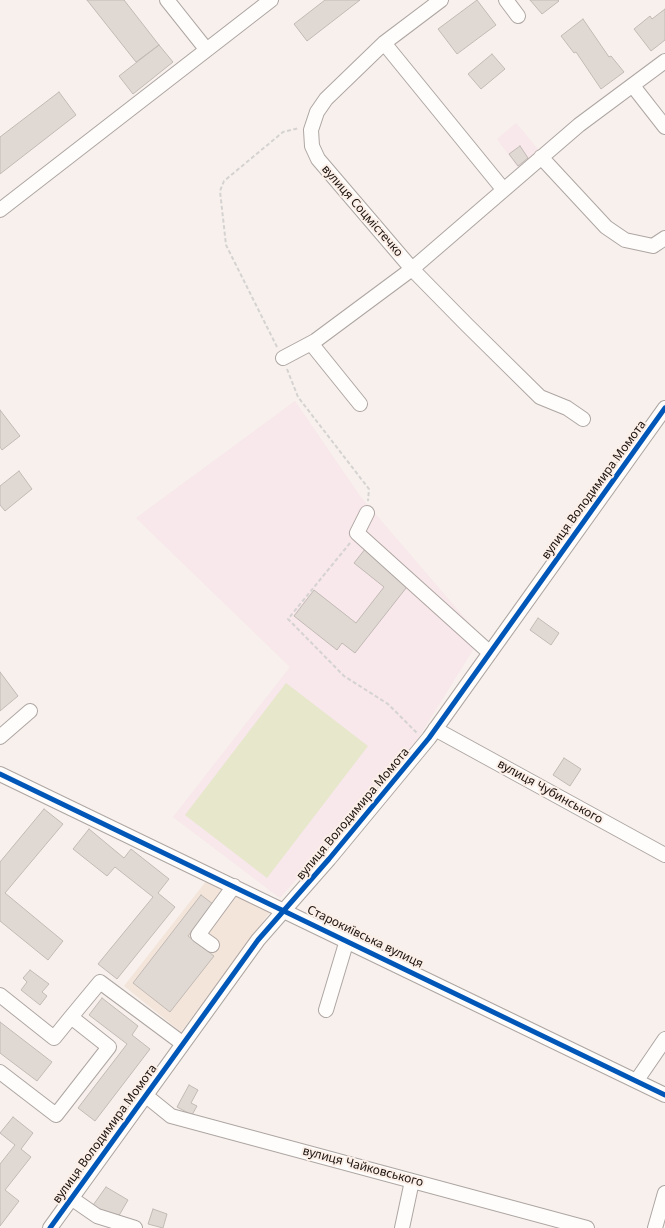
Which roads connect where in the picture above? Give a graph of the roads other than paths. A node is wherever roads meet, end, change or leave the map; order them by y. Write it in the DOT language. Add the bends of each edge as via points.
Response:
graph roads {
  1 [pos="168,0"];
  2 [pos="271,0"];
  3 [pos="441,0"];
  4 [pos="506,0"];
  5 [pos="518,16"];
  6 [pos="384,43"];
  7 [pos="211,45"];
  8 [pos="665,61"];
  9 [pos="633,86"];
  10 [pos="665,127"];
  11 [pos="541,157"];
  12 [pos="503,189"];
  13 [pos="0,210"];
  14 [pos="665,238"];
  15 [pos="412,269"];
  16 [pos="315,341"];
  17 [pos="282,358"];
  18 [pos="360,404"];
  19 [pos="665,408"];
  20 [pos="582,419"];
  21 [pos="368,513"];
  22 [pos="490,653"];
  23 [pos="30,711"];
  24 [pos="435,729"];
  25 [pos="0,737"];
  26 [pos="0,774"];
  27 [pos="665,855"];
  28 [pos="234,886"];
  29 [pos="285,910"];
  30 [pos="347,940"];
  31 [pos="212,946"];
  32 [pos="0,995"];
  33 [pos="326,1010"];
  34 [pos="71,1017"];
  35 [pos="665,1039"];
  36 [pos="182,1044"];
  37 [pos="0,1072"];
  38 [pos="637,1080"];
  39 [pos="145,1094"];
  40 [pos="665,1095"];
  41 [pos="412,1181"];
  42 [pos="665,1193"];
  43 [pos="71,1198"];
  44 [pos="50,1228"];
  45 [pos="135,1228"];
  46 [pos="402,1228"];
  47 [pos="587,1228"];
  48 [pos="655,1228"];
  1 -- 7 [label="street"];
  2 -- 7 [label="street"];
  3 -- 6 [label="street"];
  4 -- 5 [label="street"];
  6 -- 12 [label="street"];
  6 -- 15 [label="street, вулиця Соцмістечко" via="326,99 311,130 312,146 318,159"];
  7 -- 13 [label="street"];
  8 -- 9 [label="street, вулиця Соцмістечко"];
  9 -- 10 [label="street"];
  9 -- 11 [label="street, вулиця Соцмістечко"];
  11 -- 12 [label="street, вулиця Соцмістечко"];
  11 -- 14 [label="street" via="606,228 625,240 653,246"];
  12 -- 15 [label="street, вулиця Соцмістечко"];
  15 -- 16 [label="street, вулиця Соцмістечко"];
  15 -- 20 [label="street, вулиця Соцмістечко" via="540,397 567,408"];
  16 -- 17 [label="street, вулиця Соцмістечко"];
  16 -- 18 [label="street" via="314,347"];
  19 -- 22 [label="street, вулиця Володимира Момота"];
  21 -- 22 [label="street" via="357,533"];
  22 -- 24 [label="street, вулиця Володимира Момота"];
  23 -- 25 [label="street"];
  24 -- 27 [label="street, вулиця Чубинського"];
  24 -- 29 [label="street, вулиця Володимира Момота"];
  26 -- 28 [label="street, Старокиївська вулиця"];
  28 -- 29 [label="street, Старокиївська вулиця"];
  28 -- 31 [label="street" via="198,935"];
  29 -- 30 [label="street, Старокиївська вулиця"];
  29 -- 36 [label="street, вулиця Володимира Момота" via="258,940"];
  30 -- 33 [label="street"];
  30 -- 38 [label="street, Старокиївська вулиця"];
  32 -- 34 [label="street" via="54,1038"];
  34 -- 36 [label="street" via="100,982"];
  34 -- 37 [label="street" via="110,1047 56,1115"];
  35 -- 38 [label="street"];
  36 -- 39 [label="street, вулиця Володимира Момота"];
  38 -- 40 [label="street, Старокиївська вулиця"];
  39 -- 41 [label="street, вулиця Чайковського" via="171,1116"];
  39 -- 43 [label="street, вулиця Володимира Момота"];
  41 -- 46 [label="street"];
  41 -- 47 [label="street, вулиця Чайковського"];
  42 -- 48 [label="street"];
  43 -- 44 [label="street, вулиця Володимира Момота"];
  43 -- 45 [label="street" via="97,1216"];
}
